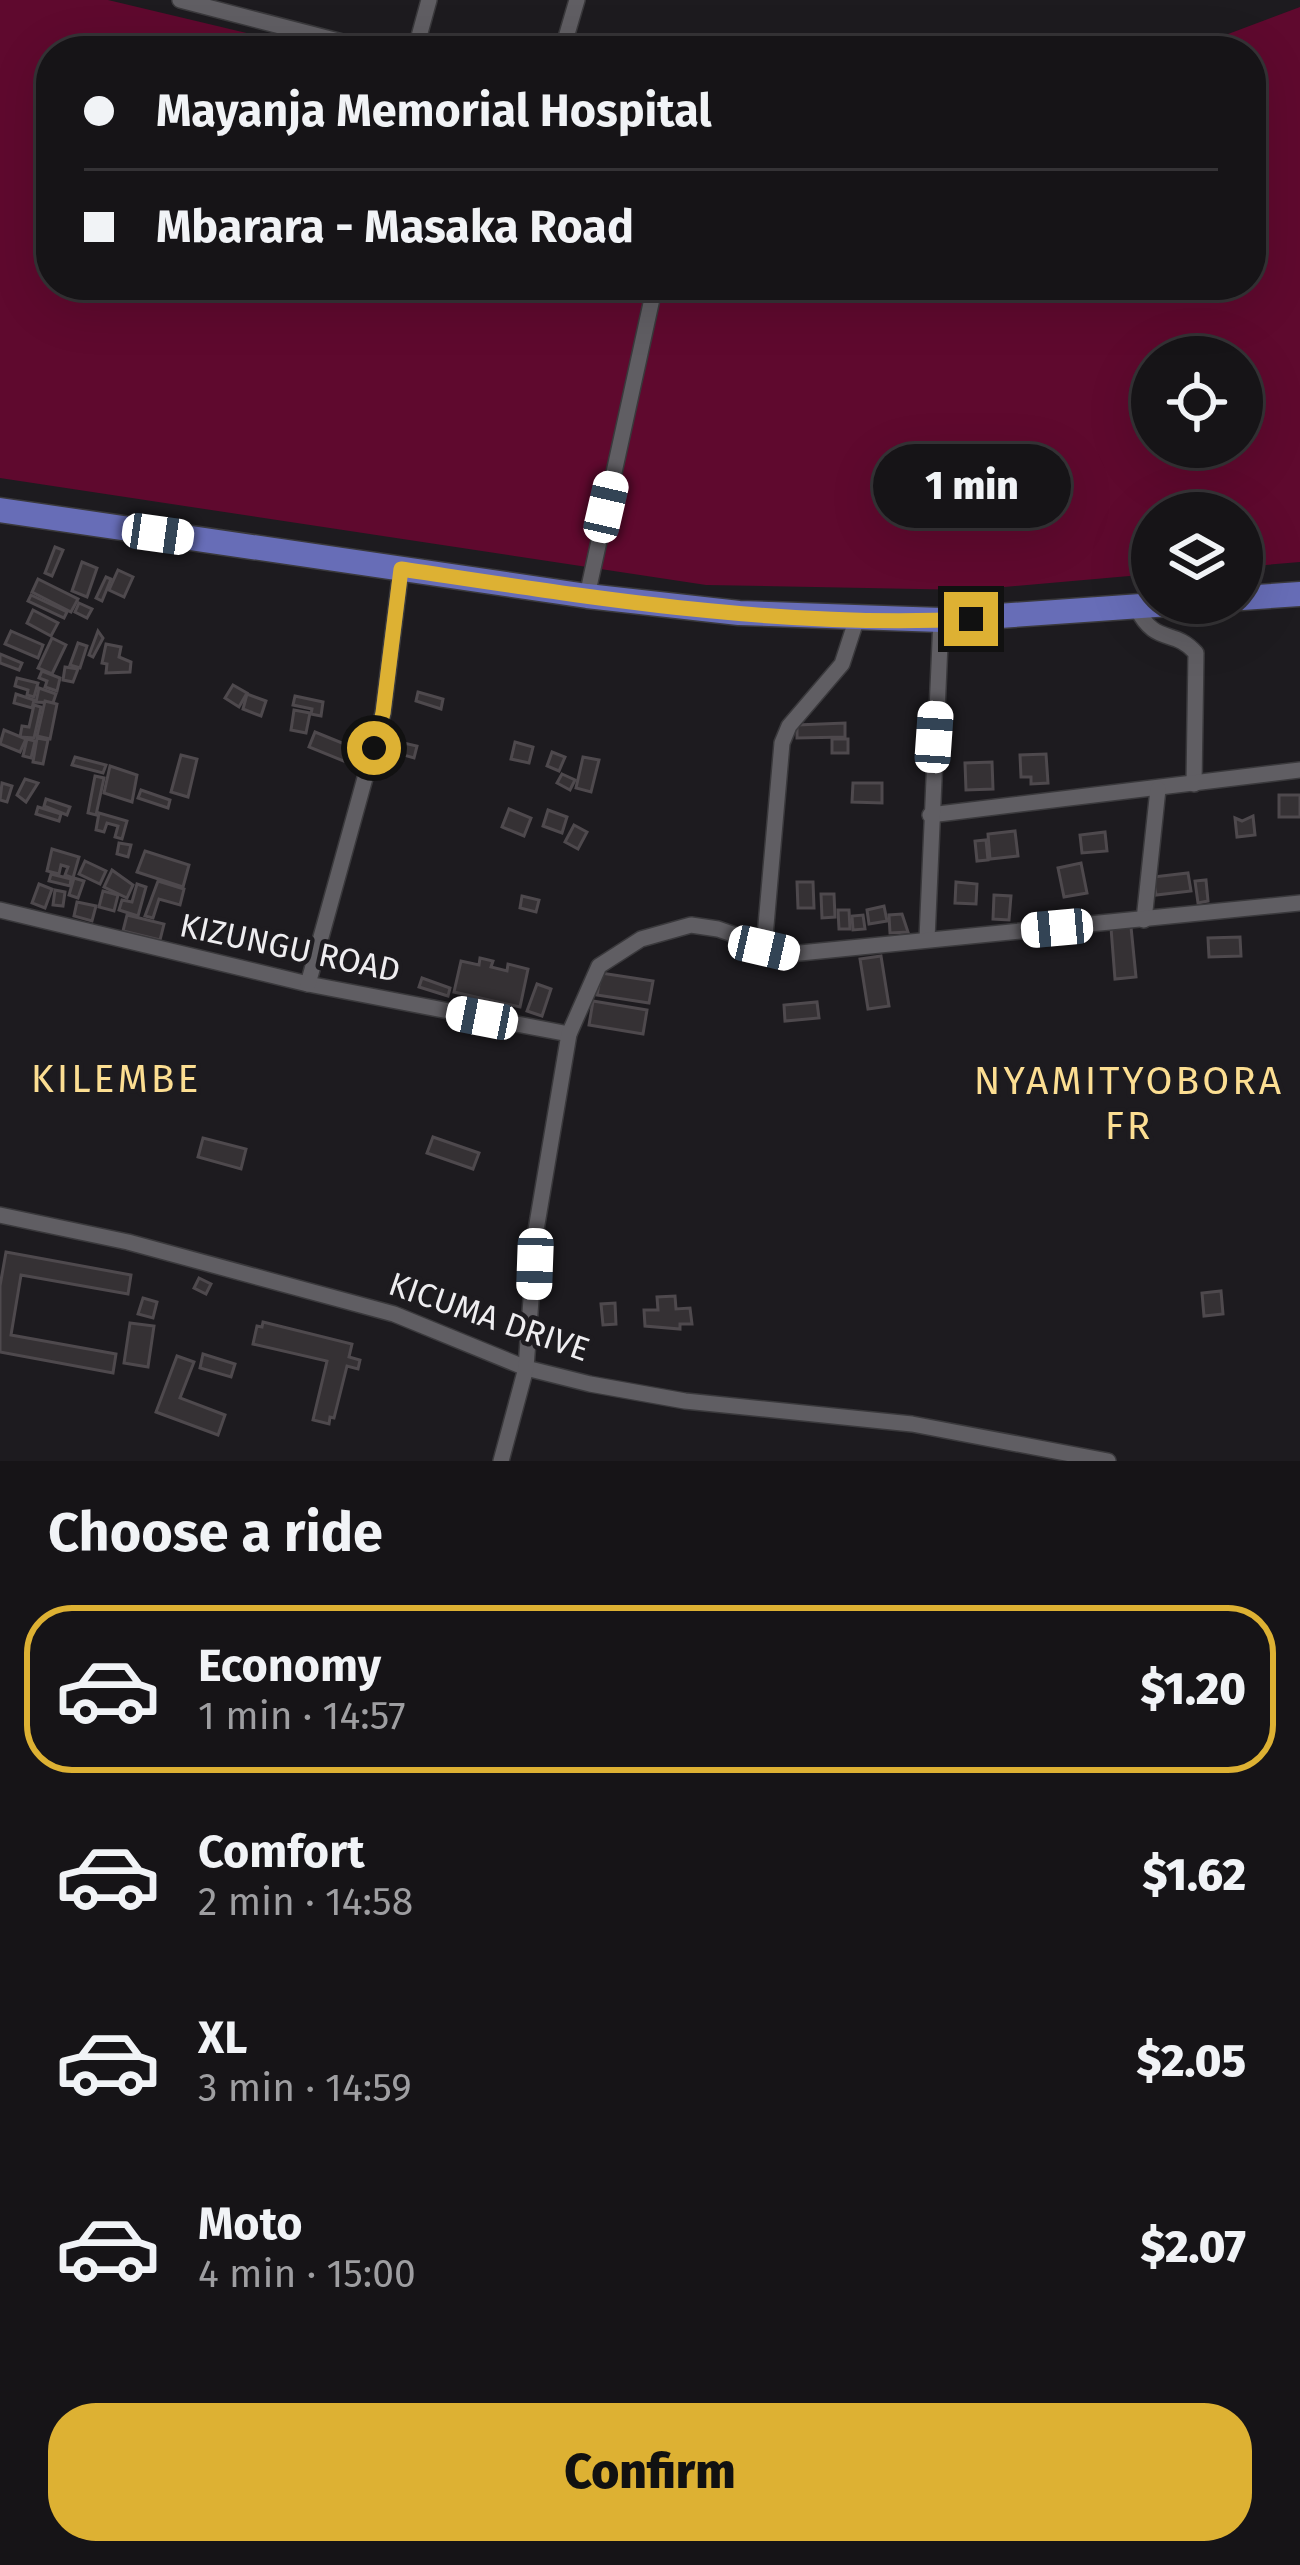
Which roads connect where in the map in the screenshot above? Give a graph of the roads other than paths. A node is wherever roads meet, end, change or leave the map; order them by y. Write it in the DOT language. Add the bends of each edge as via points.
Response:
graph roads {
  1 [pos="181,0"];
  2 [pos="429,0"];
  3 [pos="578,0"];
  4 [pos="319,36"];
  5 [pos="419,36"];
  6 [pos="567,36"];
  7 [pos="653,300"];
  8 [pos="0,510"];
  9 [pos="401,569"];
  10 [pos="1300,594"];
  11 [pos="586,596"];
  12 [pos="1263,597"];
  13 [pos="1131,607"];
  14 [pos="857,618"];
  15 [pos="941,620"];
  16 [pos="1146,624"];
  17 [pos="1300,770"];
  18 [pos="1194,784"];
  19 [pos="1158,789"];
  20 [pos="930,815"];
  21 [pos="1300,903"];
  22 [pos="0,910"];
  23 [pos="1144,920"];
  24 [pos="927,939"];
  25 [pos="764,948"];
  26 [pos="308,984"];
  27 [pos="569,1034"];
  28 [pos="0,1215"];
  29 [pos="526,1368"];
  30 [pos="501,1461"];
  31 [pos="1108,1461"];
  1 -- 4 [label="street"];
  2 -- 5 [label="street"];
  3 -- 6 [label="street"];
  7 -- 11 [label="street"];
  8 -- 9 [label="main road"];
  9 -- 11 [label="main road"];
  9 -- 26 [label="street" via="383,713"];
  10 -- 12 [label="main road"];
  11 -- 14 [label="main road"];
  13 -- 15 [label="main road"];
  14 -- 15 [label="main road"];
  14 -- 25 [label="street" via="842,664 782,743"];
  15 -- 20 [label="street"];
  16 -- 18 [label="street" via="1196,652"];
  17 -- 18 [label="street"];
  18 -- 19 [label="street"];
  19 -- 20 [label="street"];
  19 -- 23 [label="street"];
  20 -- 24 [label="street"];
  21 -- 23 [label="street"];
  22 -- 26 [label="street, KIZUNGU ROAD"];
  23 -- 24 [label="street"];
  24 -- 25 [label="street" via="790,954"];
  25 -- 27 [label="street" via="691,925 641,939 599,966"];
  26 -- 27 [label="street, KIZUNGU ROAD"];
  27 -- 29 [label="street" via="536,1230"];
  28 -- 29 [label="street, KICUMA DRIVE" via="378,1310"];
  29 -- 30 [label="street"];
  29 -- 31 [label="street, KICUMA DRIVE" via="685,1401 912,1424"];
}
